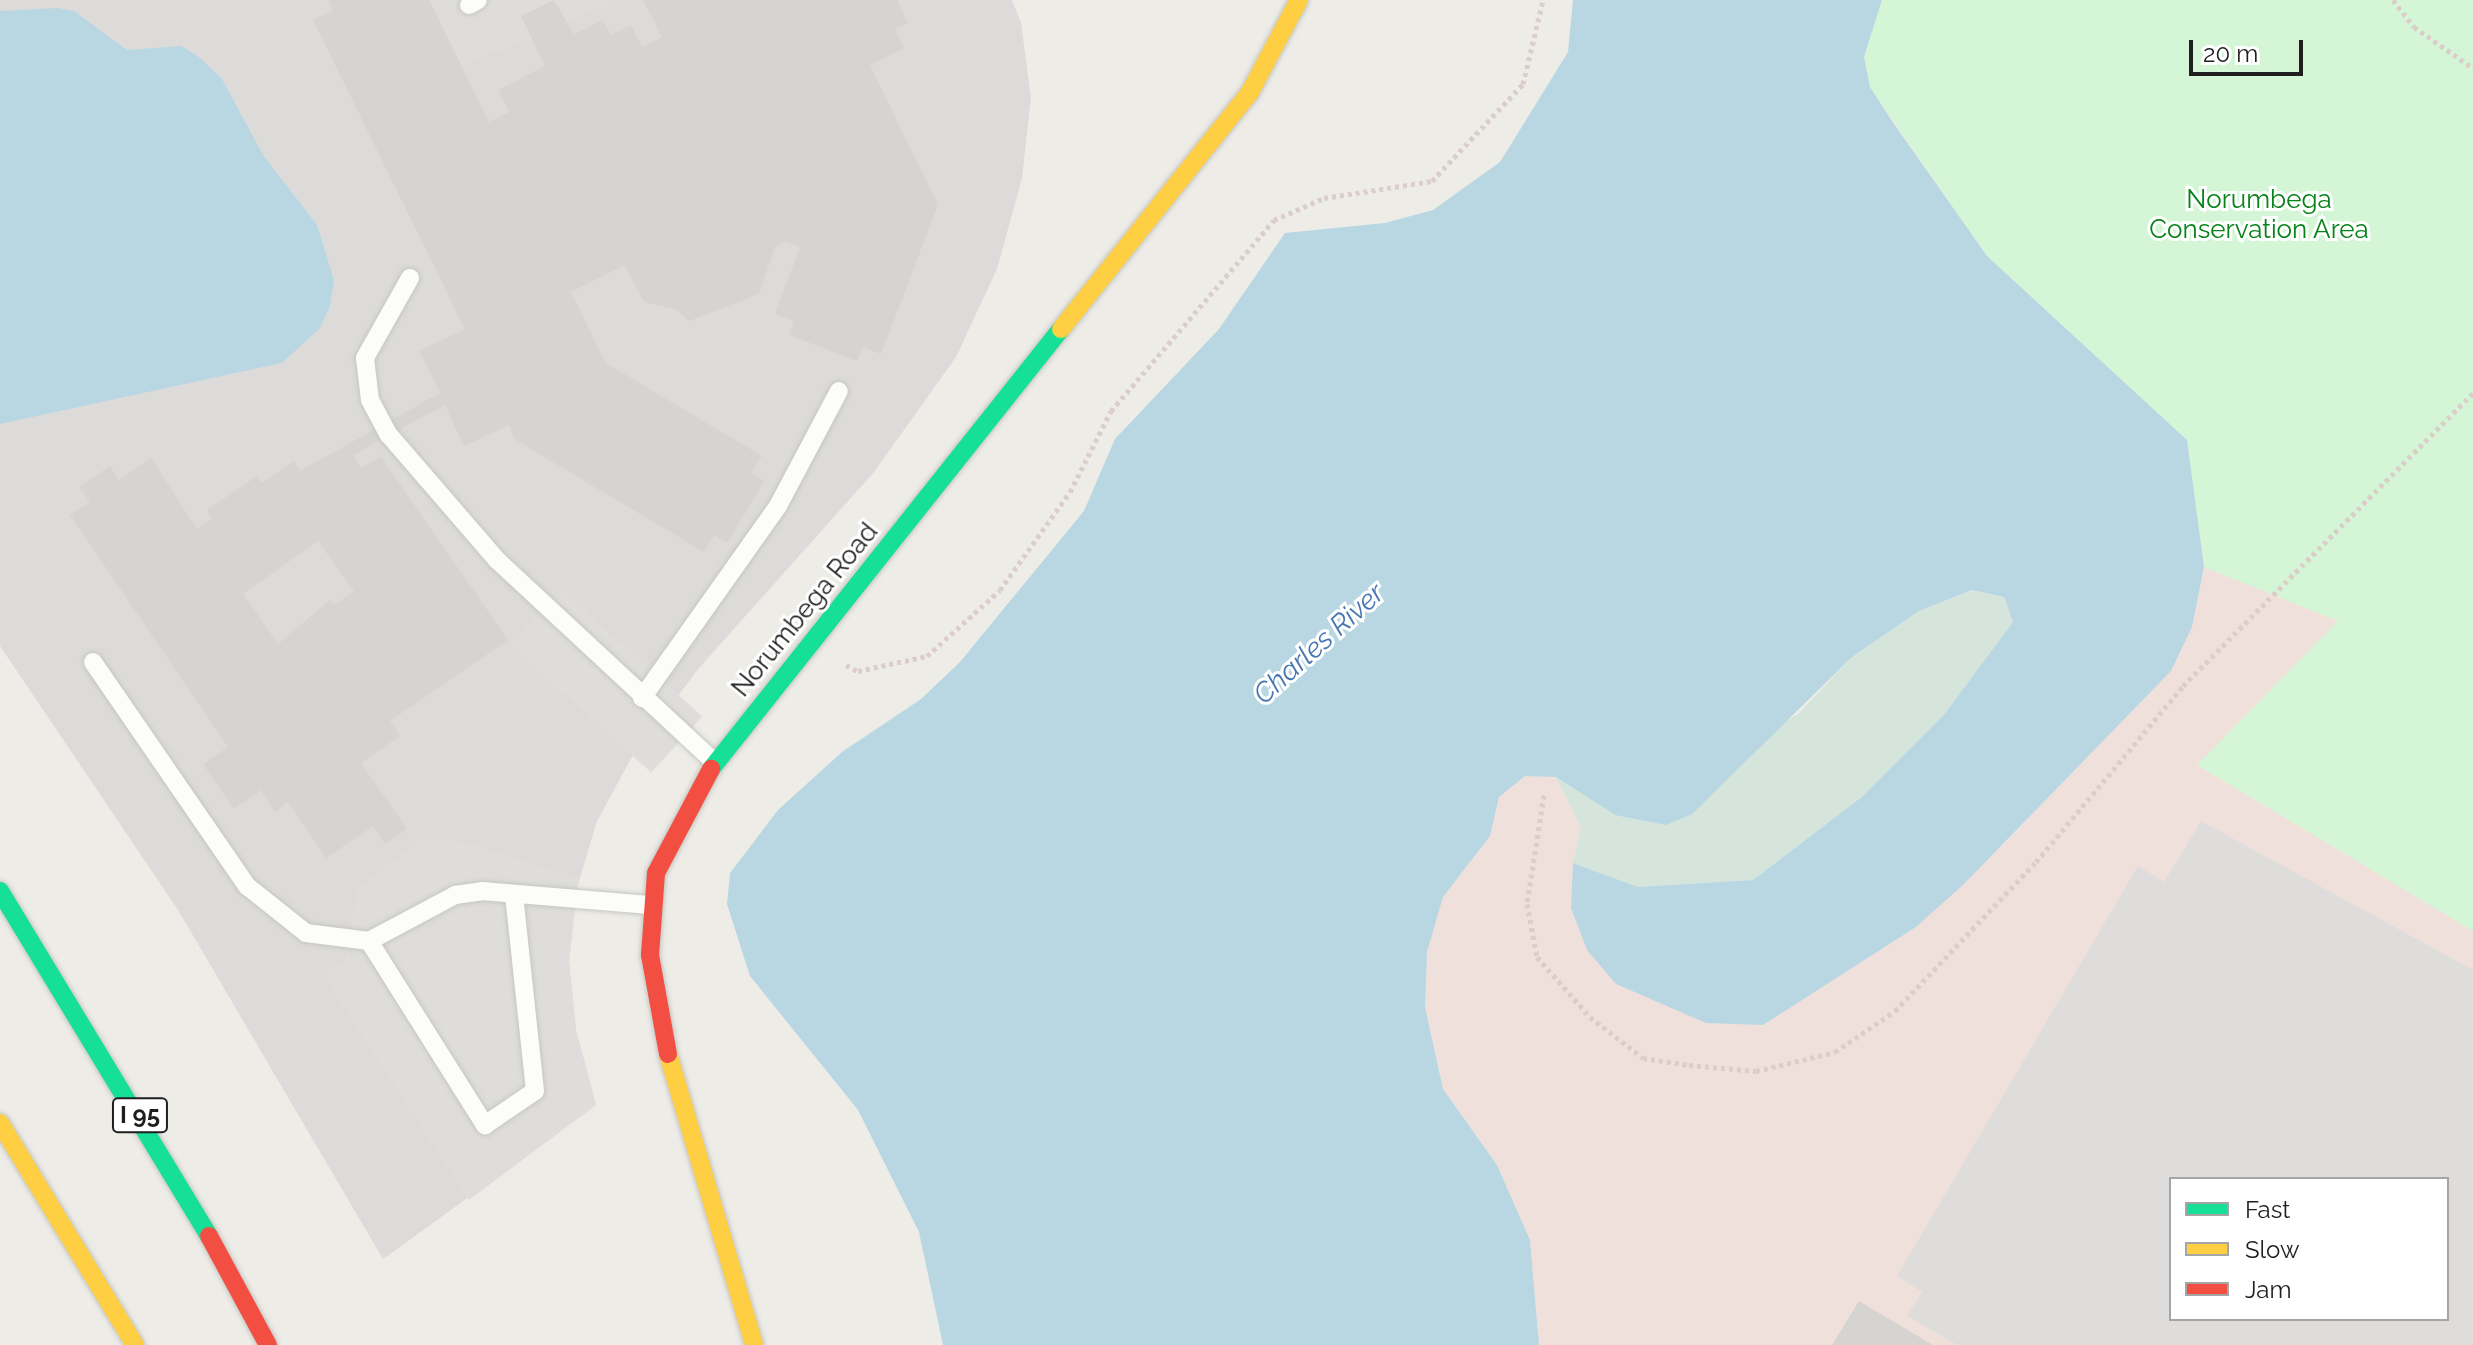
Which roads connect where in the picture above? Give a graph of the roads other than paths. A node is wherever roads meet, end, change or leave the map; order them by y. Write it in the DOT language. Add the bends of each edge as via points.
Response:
graph roads {
  1 [pos="1299,0"];
  2 [pos="410,278"];
  3 [pos="839,391"];
  4 [pos="93,662"];
  5 [pos="642,698"];
  6 [pos="714,762"];
  7 [pos="0,891"];
  8 [pos="514,896"];
  9 [pos="649,905"];
  10 [pos="369,941"];
  11 [pos="0,1123"];
  12 [pos="96,1278"];
  13 [pos="117,1345"];
  14 [pos="135,1345"];
  15 [pos="268,1345"];
  16 [pos="754,1345"];
  1 -- 6 [label="main road, Norumbega Road" via="1250,92"];
  2 -- 5 [label="lane" via="365,358 370,400 389,435 497,560"];
  3 -- 5 [label="lane" via="778,506"];
  4 -- 10 [label="lane" via="247,886 306,933"];
  5 -- 6 [label="lane"];
  6 -- 9 [label="main road, Norumbega Road" via="674,831"];
  7 -- 15 [label="main road, I 95" via="169,1164"];
  8 -- 9 [label="lane"];
  8 -- 10 [label="lane" via="455,895"];
  8 -- 10 [label="lane" via="535,1091 485,1125"];
  9 -- 16 [label="main road, Norumbega Road" via="660,1025"];
  11 -- 12 [label="main road"];
  12 -- 13 [label="main road"];
  12 -- 14 [label="main road"];
}
